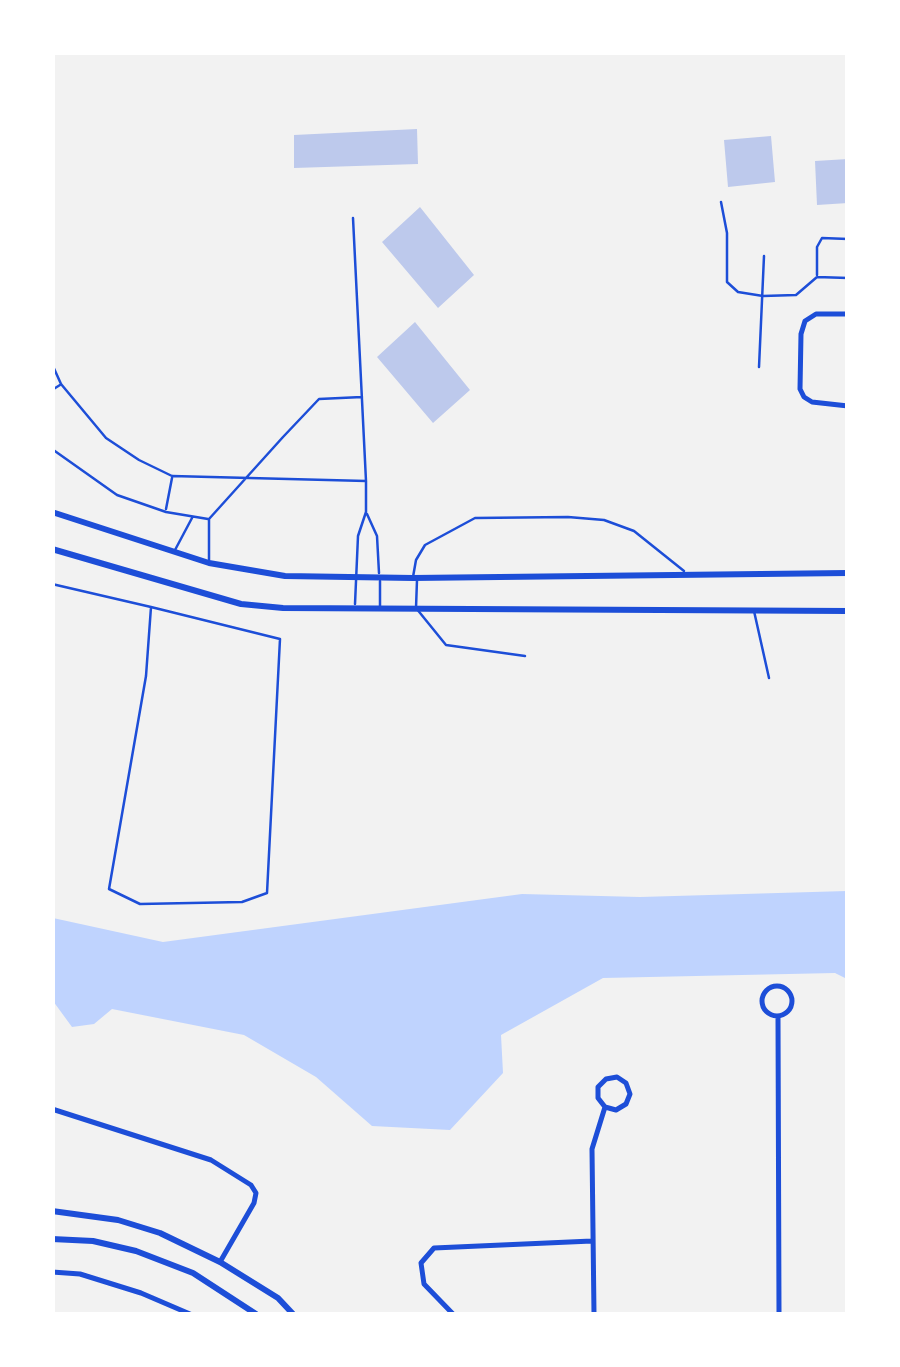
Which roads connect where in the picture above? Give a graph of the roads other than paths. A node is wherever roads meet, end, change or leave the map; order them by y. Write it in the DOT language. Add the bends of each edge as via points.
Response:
graph roads {
  1 [pos="722,202"];
  2 [pos="353,218"];
  3 [pos="848,239"];
  4 [pos="764,256"];
  5 [pos="817,277"];
  6 [pos="848,278"];
  7 [pos="763,296"];
  8 [pos="848,314"];
  9 [pos="52,364"];
  10 [pos="759,366"];
  11 [pos="62,384"];
  12 [pos="52,390"];
  13 [pos="363,396"];
  14 [pos="848,406"];
  15 [pos="54,452"];
  16 [pos="172,476"];
  17 [pos="245,477"];
  18 [pos="366,481"];
  19 [pos="52,512"];
  20 [pos="166,512"];
  21 [pos="366,512"];
  22 [pos="192,518"];
  23 [pos="209,520"];
  24 [pos="52,548"];
  25 [pos="174,551"];
  26 [pos="210,563"];
  27 [pos="848,573"];
  28 [pos="689,575"];
  29 [pos="355,578"];
  30 [pos="380,578"];
  31 [pos="415,578"];
  32 [pos="52,584"];
  33 [pos="151,607"];
  34 [pos="355,608"];
  35 [pos="416,608"];
  36 [pos="380,609"];
  37 [pos="754,610"];
  38 [pos="848,610"];
  39 [pos="525,656"];
  40 [pos="769,678"];
  41 [pos="778,1017"];
  42 [pos="605,1107"];
  43 [pos="52,1109"];
  44 [pos="52,1211"];
  45 [pos="52,1239"];
  46 [pos="592,1241"];
  47 [pos="220,1262"];
  48 [pos="52,1272"];
  49 [pos="190,1314"];
  50 [pos="256,1314"];
  51 [pos="293,1314"];
  52 [pos="453,1314"];
  53 [pos="594,1314"];
  54 [pos="779,1314"];
  1 -- 7 [label="lane" via="728,282 738,292"];
  2 -- 13 [label="lane"];
  3 -- 5 [label="lane" via="822,238"];
  4 -- 7 [label="lane"];
  5 -- 6 [label="lane"];
  5 -- 7 [label="lane" via="796,296"];
  7 -- 10 [label="lane"];
  8 -- 14 [label="street" via="816,314 806,321 800,389 812,402"];
  9 -- 11 [label="lane"];
  11 -- 12 [label="lane"];
  11 -- 16 [label="lane" via="106,438"];
  13 -- 17 [label="lane" via="319,399"];
  13 -- 18 [label="lane"];
  15 -- 20 [label="lane" via="118,494"];
  16 -- 17 [label="lane"];
  16 -- 20 [label="lane"];
  17 -- 18 [label="lane"];
  17 -- 23 [label="lane"];
  18 -- 21 [label="lane"];
  19 -- 25 [label="street"];
  20 -- 22 [label="lane"];
  21 -- 29 [label="lane"];
  21 -- 30 [label="lane" via="377,536"];
  22 -- 23 [label="lane"];
  22 -- 25 [label="lane"];
  23 -- 26 [label="lane"];
  24 -- 34 [label="street" via="240,604"];
  25 -- 26 [label="street"];
  26 -- 29 [label="street" via="286,576"];
  27 -- 28 [label="street"];
  28 -- 31 [label="street"];
  28 -- 31 [label="lane" via="634,531 604,520 512,517 475,518 426,545"];
  29 -- 30 [label="street"];
  29 -- 34 [label="lane"];
  30 -- 31 [label="street"];
  30 -- 36 [label="lane"];
  31 -- 35 [label="lane"];
  32 -- 33 [label="lane"];
  33 -- 33 [label="lane" via="280,639 268,892 242,902 140,904 109,889 146,676"];
  34 -- 36 [label="street"];
  35 -- 36 [label="street"];
  35 -- 37 [label="street"];
  35 -- 39 [label="lane" via="446,645"];
  37 -- 38 [label="street"];
  37 -- 40 [label="lane"];
  41 -- 41 [label="street" via="762,1003 765,991 776,986 793,1000"];
  41 -- 54 [label="street"];
  42 -- 42 [label="street" via="598,1087 617,1077 630,1094 616,1110"];
  42 -- 46 [label="street" via="592,1149"];
  43 -- 47 [label="street" via="211,1160 251,1186 254,1203"];
  44 -- 47 [label="street" via="132,1224"];
  45 -- 50 [label="street" via="136,1252 193,1274"];
  46 -- 52 [label="street" via="434,1248 421,1262 424,1284"];
  46 -- 53 [label="street"];
  47 -- 51 [label="street"];
  48 -- 49 [label="street" via="80,1274"];
}
